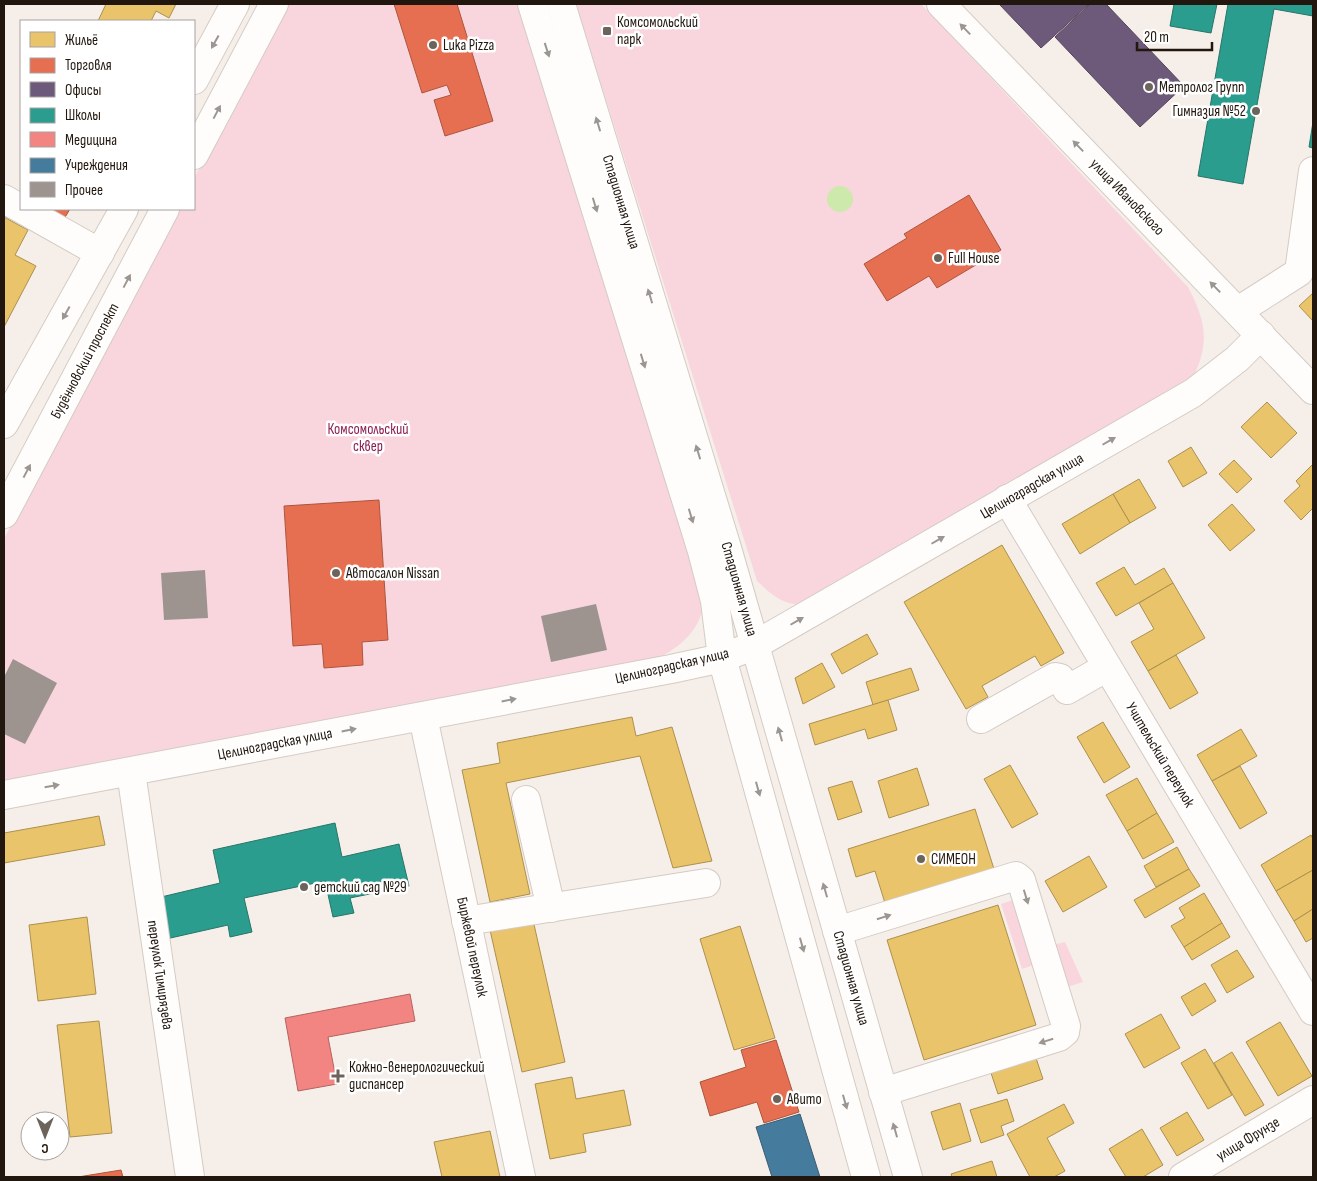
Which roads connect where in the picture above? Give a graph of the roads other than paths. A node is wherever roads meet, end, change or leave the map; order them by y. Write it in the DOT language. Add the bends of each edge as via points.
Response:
graph roads {
  1 [pos="235,4"];
  2 [pos="274,4"];
  3 [pos="532,4"];
  4 [pos="561,4"];
  5 [pos="941,4"];
  6 [pos="195,78"];
  7 [pos="195,153"];
  8 [pos="1313,171"];
  9 [pos="4,199"];
  10 [pos="20,208"];
  11 [pos="24,210"];
  12 [pos="123,210"];
  13 [pos="164,210"];
  14 [pos="100,253"];
  15 [pos="1238,311"];
  16 [pos="1261,335"];
  17 [pos="1313,390"];
  18 [pos="4,424"];
  19 [pos="1007,499"];
  20 [pos="4,514"];
  21 [pos="754,645"];
  22 [pos="722,658"];
  23 [pos="1107,667"];
  24 [pos="422,716"];
  25 [pos="981,720"];
  26 [pos="131,772"];
  27 [pos="4,795"];
  28 [pos="526,800"];
  29 [pos="706,883"];
  30 [pos="552,908"];
  31 [pos="466,921"];
  32 [pos="837,931"];
  33 [pos="1313,1011"];
  34 [pos="884,1092"];
  35 [pos="1313,1100"];
  36 [pos="1200,1173"];
  37 [pos="190,1177"];
  38 [pos="521,1177"];
  39 [pos="866,1177"];
  40 [pos="908,1177"];
  1 -- 6 [label="street, one-way"];
  7 -- 2 [label="street, one-way"];
  3 -- 22 [label="street, Стадионная улица, one-way" via="702,551 715,601"];
  21 -- 4 [label="street, Стадионная улица, one-way"];
  15 -- 5 [label="street, улица Ивановского, one-way"];
  8 -- 15 [label="street" via="1300,272"];
  9 -- 10 [label="street"];
  11 -- 14 [label="street"];
  12 -- 14 [label="street"];
  20 -- 13 [label="street, Будённовский проспект, one-way"];
  14 -- 18 [label="street, one-way"];
  15 -- 16 [label="street, улица Ивановского"];
  16 -- 17 [label="street, улица Ивановского"];
  19 -- 16 [label="street, Целиноградская улица, one-way" via="1193,393 1237,359"];
  21 -- 19 [label="street, Целиноградская улица, one-way"];
  19 -- 23 [label="street, Учительский переулок"];
  21 -- 22 [label="street, Целиноградская улица"];
  32 -- 21 [label="street, Стадионная улица, one-way"];
  24 -- 22 [label="street, Целиноградская улица, one-way"];
  22 -- 39 [label="street, Стадионная улица, one-way"];
  23 -- 25 [label="street" via="1067,690 1060,678 1055,677"];
  23 -- 33 [label="street, Учительский переулок"];
  26 -- 24 [label="street, Целиноградская улица, one-way"];
  24 -- 31 [label="street, Биржевой переулок"];
  27 -- 26 [label="street, Целиноградская улица, one-way"];
  26 -- 37 [label="street, переулок Тимирязева"];
  28 -- 30 [label="street"];
  29 -- 30 [label="street"];
  30 -- 31 [label="street"];
  31 -- 38 [label="street, Биржевой переулок"];
  32 -- 34 [label="street, Стадионная улица"];
  32 -- 34 [label="street, one-way" via="1016,876 1021,880 1066,1026 1059,1037"];
  40 -- 34 [label="street, Стадионная улица, one-way"];
  35 -- 36 [label="street, улица Фрунзе"];
}
